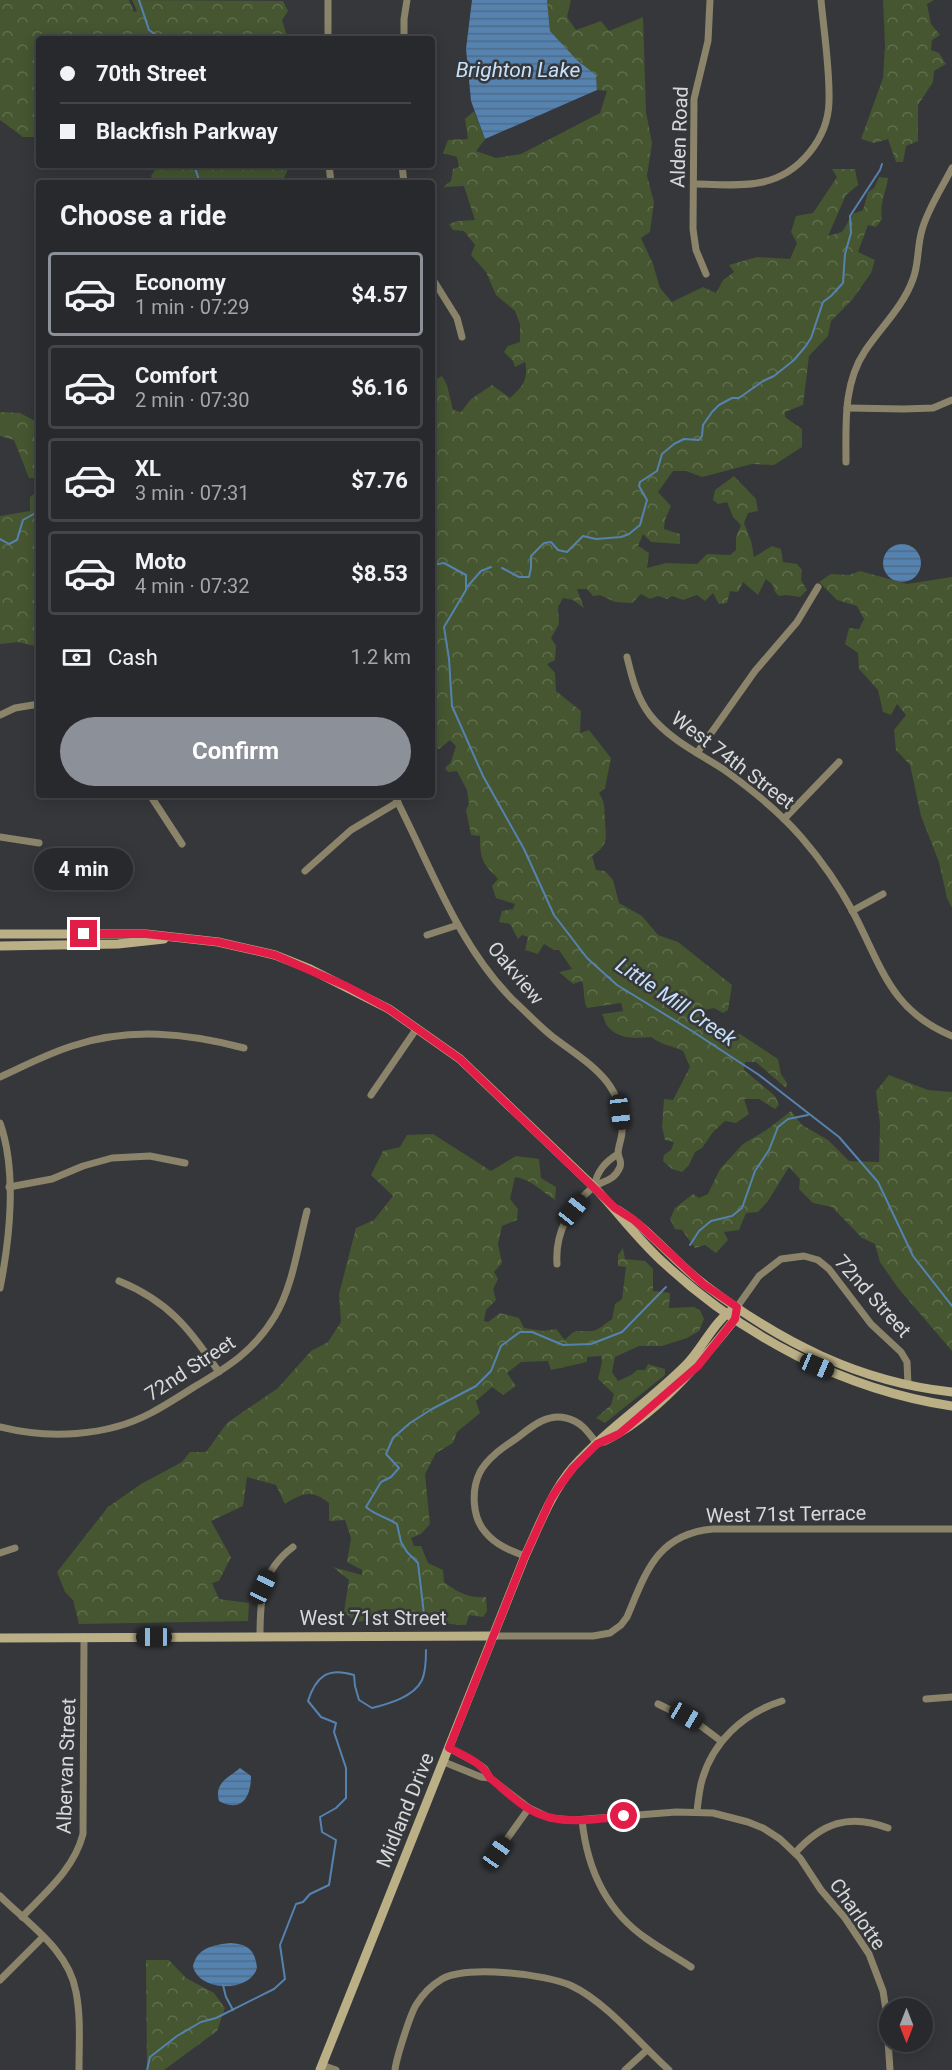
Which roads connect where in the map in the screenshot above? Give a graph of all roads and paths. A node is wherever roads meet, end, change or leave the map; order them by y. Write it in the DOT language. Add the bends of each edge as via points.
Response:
graph roads {
  1 [pos="328,0"];
  2 [pos="407,0"];
  3 [pos="710,0"];
  4 [pos="821,0"];
  5 [pos="328,36"];
  6 [pos="404,36"];
  7 [pos="952,168"];
  8 [pos="694,184"];
  9 [pos="706,274"];
  10 [pos="435,283"];
  11 [pos="462,337"];
  12 [pos="952,400"];
  13 [pos="847,408"];
  14 [pos="846,462"];
  15 [pos="818,587"];
  16 [pos="627,657"];
  17 [pos="36,704"];
  18 [pos="0,715"];
  19 [pos="697,753"];
  20 [pos="839,762"];
  21 [pos="152,798"];
  22 [pos="396,799"];
  23 [pos="784,819"];
  24 [pos="0,837"];
  25 [pos="39,843"];
  26 [pos="182,844"];
  27 [pos="305,871"];
  28 [pos="883,894"];
  29 [pos="852,911"];
  30 [pos="458,925"];
  31 [pos="0,934"];
  32 [pos="427,934"];
  33 [pos="173,938"];
  34 [pos="0,946"];
  35 [pos="417,1028"];
  36 [pos="952,1036"];
  37 [pos="244,1048"];
  38 [pos="0,1077"];
  39 [pos="371,1095"];
  40 [pos="0,1123"];
  41 [pos="618,1154"];
  42 [pos="185,1163"];
  43 [pos="9,1187"];
  44 [pos="594,1187"];
  45 [pos="615,1208"];
  46 [pos="307,1211"];
  47 [pos="557,1264"];
  48 [pos="119,1281"];
  49 [pos="0,1288"];
  50 [pos="737,1307"];
  51 [pos="726,1312"];
  52 [pos="735,1319"];
  53 [pos="219,1372"];
  54 [pos="908,1385"];
  55 [pos="952,1392"];
  56 [pos="952,1406"];
  57 [pos="0,1427"];
  58 [pos="597,1444"];
  59 [pos="952,1529"];
  60 [pos="293,1547"];
  61 [pos="15,1548"];
  62 [pos="0,1553"];
  63 [pos="525,1556"];
  64 [pos="260,1636"];
  65 [pos="495,1636"];
  66 [pos="84,1637"];
  67 [pos="0,1638"];
  68 [pos="952,1697"];
  69 [pos="926,1699"];
  70 [pos="782,1701"];
  71 [pos="658,1704"];
  72 [pos="721,1741"];
  73 [pos="449,1748"];
  74 [pos="444,1762"];
  75 [pos="490,1778"];
  76 [pos="529,1808"];
  77 [pos="697,1811"];
  78 [pos="582,1820"];
  79 [pos="888,1828"];
  80 [pos="497,1853"];
  81 [pos="795,1853"];
  82 [pos="0,1896"];
  83 [pos="22,1917"];
  84 [pos="42,1937"];
  85 [pos="691,1967"];
  86 [pos="0,1980"];
  87 [pos="647,2050"];
  88 [pos="321,2067"];
  89 [pos="79,2070"];
  90 [pos="336,2070"];
  91 [pos="395,2070"];
  92 [pos="625,2070"];
  93 [pos="669,2070"];
  94 [pos="890,2070"];
  1 -- 5 [label="street"];
  2 -- 6 [label="street"];
  3 -- 8 [label="street, Alden Road" via="708,41 694,99"];
  4 -- 8 [label="street" via="829,102 822,131 809,153 790,171 763,182"];
  7 -- 13 [label="street" via="921,231 913,278 892,316 856,366"];
  8 -- 9 [label="street, Alden Road" via="695,241"];
  10 -- 11 [label="street" via="457,318"];
  12 -- 13 [label="street" via="933,408"];
  13 -- 14 [label="street"];
  15 -- 19 [label="street" via="797,622 755,670"];
  16 -- 19 [label="street, West 74th Street" via="635,688 650,714 663,729"];
  17 -- 18 [label="street"];
  19 -- 23 [label="street, West 74th Street"];
  20 -- 23 [label="street"];
  21 -- 26 [label="street"];
  22 -- 27 [label="street" via="351,830"];
  22 -- 30 [label="street, Oakview"];
  23 -- 29 [label="street, West 74th Street" via="816,855"];
  24 -- 25 [label="street"];
  28 -- 29 [label="street"];
  29 -- 36 [label="street, West 74th Street" via="896,994 920,1020"];
  30 -- 32 [label="street"];
  30 -- 41 [label="street, Oakview" via="512,999 605,1078 615,1093 620,1112"];
  31 -- 33 [label="main road" via="146,934"];
  33 -- 34 [label="main road" via="137,943"];
  33 -- 35 [label="main road" via="218,942 275,955 346,986"];
  35 -- 39 [label="street"];
  35 -- 44 [label="main road" via="460,1059"];
  37 -- 38 [label="street" via="179,1035 124,1035 73,1046"];
  40 -- 43 [label="street" via="8,1157"];
  41 -- 44 [label="street, Oakview" via="596,1175"];
  41 -- 44 [label="street, Oakview" via="619,1168 608,1182"];
  42 -- 43 [label="street" via="150,1156 112,1158 52,1179"];
  43 -- 49 [label="street"];
  44 -- 45 [label="main road"];
  44 -- 47 [label="street, Oakview" via="560,1232"];
  45 -- 50 [label="main road" via="634,1220 703,1284"];
  45 -- 51 [label="main road" via="628,1228 664,1263"];
  46 -- 53 [label="street, 72nd Street" via="277,1313 249,1351"];
  48 -- 53 [label="street" via="171,1312"];
  50 -- 51 [label="main road, Midland Drive"];
  50 -- 52 [label="main road, Midland Drive"];
  50 -- 54 [label="main road" via="772,1332 815,1354"];
  50 -- 54 [label="street, 72nd Street" via="759,1276 774,1263 796,1257 818,1260 870,1324 901,1352 907,1362"];
  51 -- 52 [label="main road"];
  51 -- 58 [label="main road, Midland Drive" via="687,1364"];
  52 -- 56 [label="main road" via="787,1351 847,1378"];
  52 -- 58 [label="main road, Midland Drive" via="698,1366 668,1394 619,1434"];
  53 -- 57 [label="street, 72nd Street" via="150,1414 104,1429 56,1434"];
  54 -- 55 [label="main road"];
  58 -- 63 [label="main road, Midland Drive" via="558,1488"];
  58 -- 63 [label="street" via="574,1420 546,1419 495,1455 481,1471 474,1499 482,1528 501,1546"];
  59 -- 65 [label="street, West 71st Terrace" via="695,1532 674,1540 653,1560 627,1617 610,1633"];
  60 -- 64 [label="street" via="281,1556 263,1587"];
  61 -- 62 [label="street"];
  63 -- 65 [label="main road, Midland Drive"];
  64 -- 65 [label="main road, West 71st Street"];
  64 -- 66 [label="main road, West 71st Street"];
  65 -- 73 [label="main road, Midland Drive"];
  66 -- 67 [label="main road, West 71st Street"];
  66 -- 83 [label="street, Albervan Street" via="83,1834 67,1869"];
  68 -- 69 [label="street"];
  70 -- 72 [label="street" via="758,1710"];
  71 -- 72 [label="street" via="697,1723"];
  72 -- 77 [label="street" via="704,1775"];
  73 -- 74 [label="main road, Midland Drive"];
  73 -- 75 [label="street, Charlotte" via="480,1765"];
  74 -- 75 [label="street"];
  74 -- 88 [label="main road, Midland Drive"];
  75 -- 76 [label="street, Charlotte"];
  76 -- 78 [label="street, Charlotte" via="550,1818"];
  76 -- 80 [label="street"];
  77 -- 78 [label="street, Charlotte"];
  77 -- 81 [label="street, Charlotte" via="732,1816 763,1828"];
  78 -- 85 [label="street" via="589,1863 604,1894 635,1929"];
  79 -- 81 [label="street" via="862,1821 831,1825 814,1834"];
  81 -- 94 [label="street, Charlotte" via="869,1954 883,1991"];
  82 -- 83 [label="street"];
  83 -- 84 [label="street"];
  84 -- 86 [label="street"];
  84 -- 89 [label="street" via="66,1964 76,1990"];
  87 -- 91 [label="street" via="595,2000 574,1987 531,1974 473,1973 444,1978 428,1990 416,2005"];
  87 -- 92 [label="street"];
  87 -- 93 [label="street"];
  88 -- 90 [label="street"];
}
